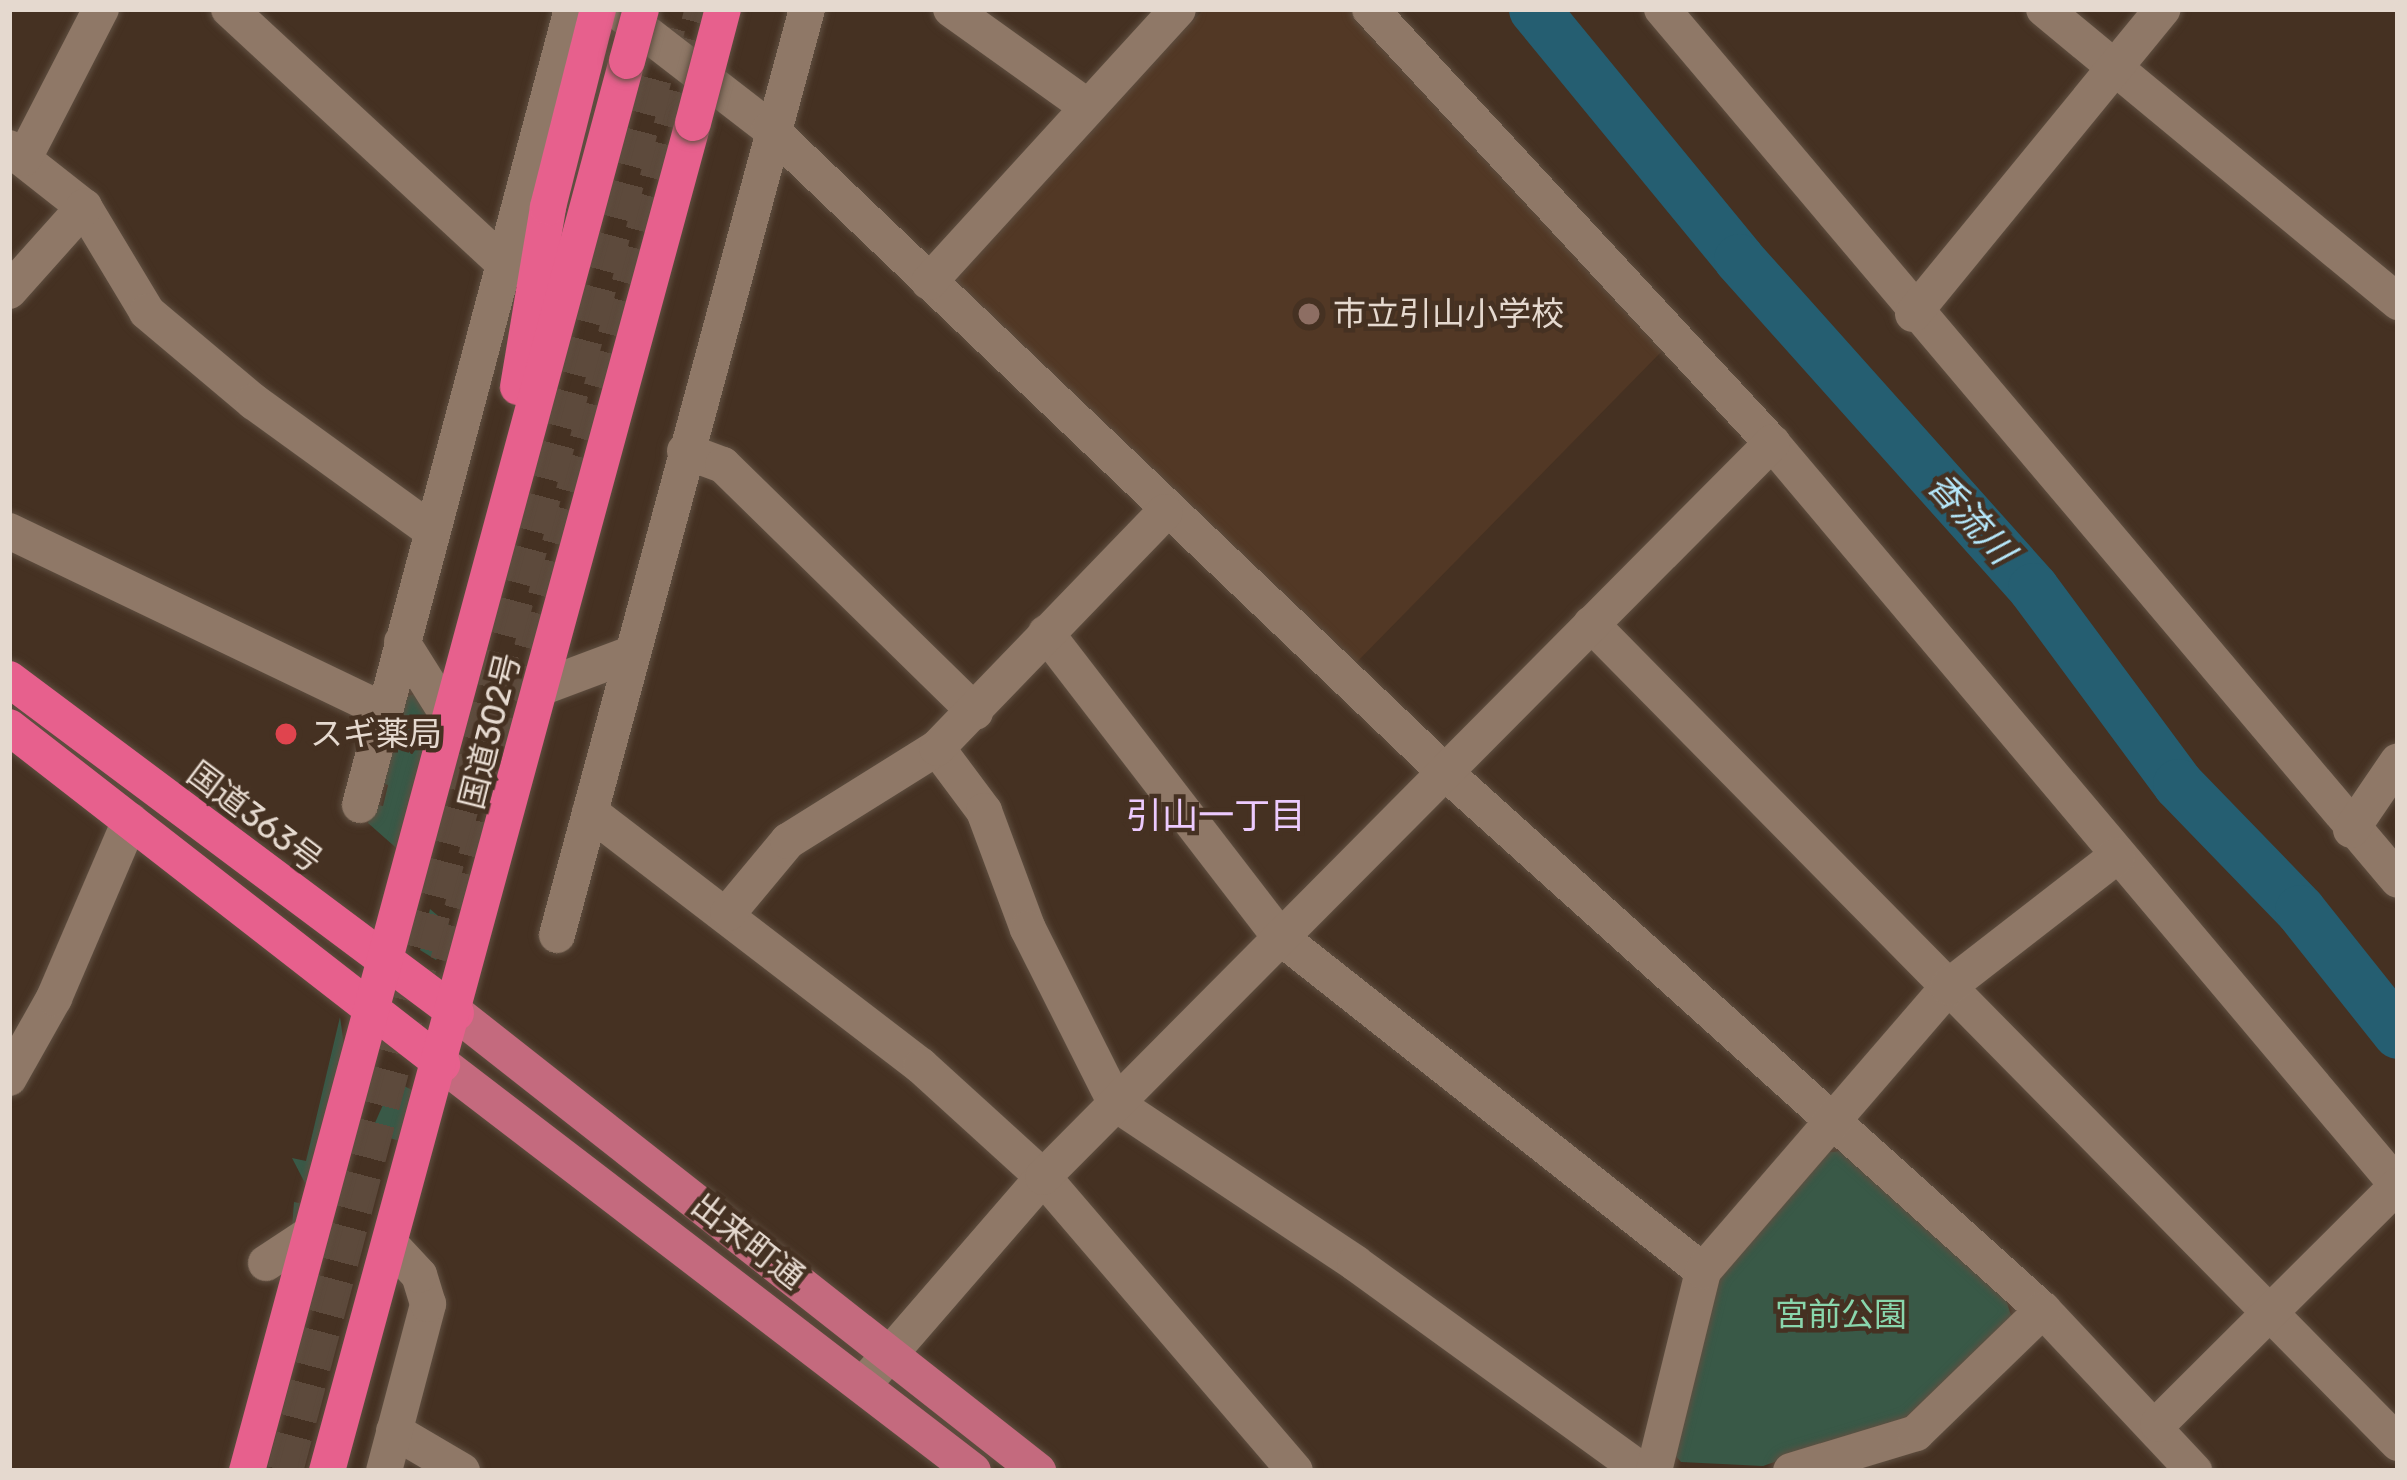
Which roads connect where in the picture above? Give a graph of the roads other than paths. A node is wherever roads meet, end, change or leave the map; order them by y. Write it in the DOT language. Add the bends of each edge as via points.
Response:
graph roads {
  1 [pos="101,9"];
  2 [pos="229,9"];
  3 [pos="641,9"];
  4 [pos="723,9"];
  5 [pos="740,9"];
  6 [pos="806,9"];
  7 [pos="951,9"];
  8 [pos="1178,9"];
  9 [pos="1370,9"];
  10 [pos="1662,9"];
  11 [pos="2044,9"];
  12 [pos="2163,9"];
  13 [pos="594,14"];
  14 [pos="710,57"];
  15 [pos="2115,68"];
  16 [pos="1088,107"];
  17 [pos="770,129"];
  18 [pos="16,153"];
  19 [pos="84,207"];
  20 [pos="501,261"];
  21 [pos="929,282"];
  22 [pos="9,291"];
  23 [pos="2398,302"];
  24 [pos="1912,314"];
  25 [pos="1772,443"];
  26 [pos="686,451"];
  27 [pos="1165,512"];
  28 [pos="428,528"];
  29 [pos="9,531"];
  30 [pos="492,560"];
  31 [pos="1591,624"];
  32 [pos="1046,633"];
  33 [pos="402,642"];
  34 [pos="632,654"];
  35 [pos="9,679"];
  36 [pos="540,688"];
  37 [pos="383,710"];
  38 [pos="975,712"];
  39 [pos="449,717"];
  40 [pos="9,727"];
  41 [pos="937,748"];
  42 [pos="2398,761"];
  43 [pos="1448,774"];
  44 [pos="367,796"];
  45 [pos="590,812"];
  46 [pos="130,820"];
  47 [pos="2351,830"];
  48 [pos="2117,856"];
  49 [pos="2398,880"];
  50 [pos="728,913"];
  51 [pos="557,935"];
  52 [pos="1280,937"];
  53 [pos="380,960"];
  54 [pos="1948,987"];
  55 [pos="369,1007"];
  56 [pos="455,1013"];
  57 [pos="442,1064"];
  58 [pos="10,1073"];
  59 [pos="1116,1104"];
  60 [pos="1831,1123"];
  61 [pos="1043,1177"];
  62 [pos="2397,1186"];
  63 [pos="310,1234"];
  64 [pos="392,1246"];
  65 [pos="266,1263"];
  66 [pos="1703,1271"];
  67 [pos="2043,1310"];
  68 [pos="2271,1314"];
  69 [pos="890,1351"];
  70 [pos="862,1385"];
  71 [pos="2158,1424"];
  72 [pos="394,1431"];
  73 [pos="2398,1443"];
  74 [pos="247,1471"];
  75 [pos="327,1471"];
  76 [pos="384,1471"];
  77 [pos="462,1471"];
  78 [pos="973,1471"];
  79 [pos="1038,1471"];
  80 [pos="1294,1471"];
  81 [pos="1642,1471"];
  82 [pos="1654,1471"];
  83 [pos="1791,1471"];
  84 [pos="2194,1471"];
  1 -- 18 [label="street"];
  2 -- 20 [label="street"];
  3 -- 30 [label="highway, 国道302号, bridge"];
  4 -- 14 [label="highway, 国道302号, bridge"];
  5 -- 14 [label="highway, bridge"];
  6 -- 17 [label="street"];
  7 -- 16 [label="street"];
  8 -- 16 [label="street"];
  9 -- 25 [label="street"];
  10 -- 24 [label="street"];
  11 -- 15 [label="street"];
  12 -- 15 [label="street"];
  13 -- 17 [label="street"];
  13 -- 20 [label="street"];
  13 -- 30 [label="highway" via="548,207"];
  14 -- 36 [label="highway, 国道302号, bridge"];
  15 -- 23 [label="street"];
  15 -- 24 [label="street"];
  16 -- 21 [label="street"];
  17 -- 21 [label="street"];
  17 -- 26 [label="street"];
  18 -- 19 [label="street"];
  19 -- 22 [label="street"];
  19 -- 28 [label="street" via="148,312 254,402"];
  20 -- 28 [label="street"];
  21 -- 27 [label="street"];
  24 -- 47 [label="street"];
  25 -- 31 [label="street"];
  25 -- 48 [label="street"];
  26 -- 34 [label="street"];
  26 -- 38 [label="street" via="723,465"];
  27 -- 32 [label="street"];
  27 -- 43 [label="street"];
  28 -- 33 [label="street"];
  29 -- 37 [label="street"];
  30 -- 39 [label="highway, 国道302号"];
  31 -- 43 [label="street"];
  31 -- 54 [label="street"];
  32 -- 38 [label="street"];
  32 -- 52 [label="street"];
  33 -- 37 [label="street"];
  33 -- 39 [label="street"];
  34 -- 36 [label="street"];
  34 -- 45 [label="street"];
  35 -- 53 [label="highway, 国道363号"];
  36 -- 56 [label="highway, 国道302号"];
  37 -- 44 [label="street"];
  38 -- 41 [label="street"];
  39 -- 53 [label="highway, 国道302号"];
  40 -- 46 [label="highway"];
  41 -- 50 [label="street" via="788,841"];
  41 -- 59 [label="street" via="984,811 1028,929"];
  42 -- 47 [label="street"];
  43 -- 52 [label="street"];
  43 -- 60 [label="street"];
  45 -- 50 [label="street"];
  45 -- 51 [label="street"];
  46 -- 55 [label="highway"];
  46 -- 58 [label="street" via="54,998"];
  47 -- 49 [label="street"];
  48 -- 54 [label="street"];
  48 -- 62 [label="street"];
  50 -- 61 [label="street" via="921,1066"];
  52 -- 59 [label="street"];
  52 -- 66 [label="street"];
  53 -- 55 [label="highway, 国道302号"];
  53 -- 56 [label="highway, 国道363号"];
  54 -- 60 [label="street"];
  54 -- 68 [label="street"];
  55 -- 57 [label="highway"];
  55 -- 63 [label="highway, 国道302号"];
  56 -- 57 [label="highway, 国道302号"];
  56 -- 69 [label="main road, 出来町通"];
  57 -- 64 [label="highway, 国道302号"];
  57 -- 70 [label="main road, 出来町通"];
  59 -- 61 [label="street"];
  59 -- 81 [label="street" via="1355,1263"];
  60 -- 66 [label="street"];
  60 -- 67 [label="street"];
  61 -- 69 [label="street"];
  61 -- 80 [label="street"];
  62 -- 68 [label="street"];
  63 -- 65 [label="street"];
  63 -- 74 [label="highway, 国道302号"];
  64 -- 72 [label="street" via="419,1275 428,1304"];
  64 -- 75 [label="highway, 国道302号"];
  66 -- 82 [label="street"];
  67 -- 71 [label="street"];
  67 -- 83 [label="street" via="1916,1432"];
  68 -- 71 [label="street"];
  68 -- 73 [label="street"];
  69 -- 70 [label="street"];
  69 -- 79 [label="main road, 出来町通"];
  70 -- 78 [label="main road, 出来町通"];
  71 -- 84 [label="street"];
  72 -- 76 [label="street"];
  72 -- 77 [label="street"];
}
